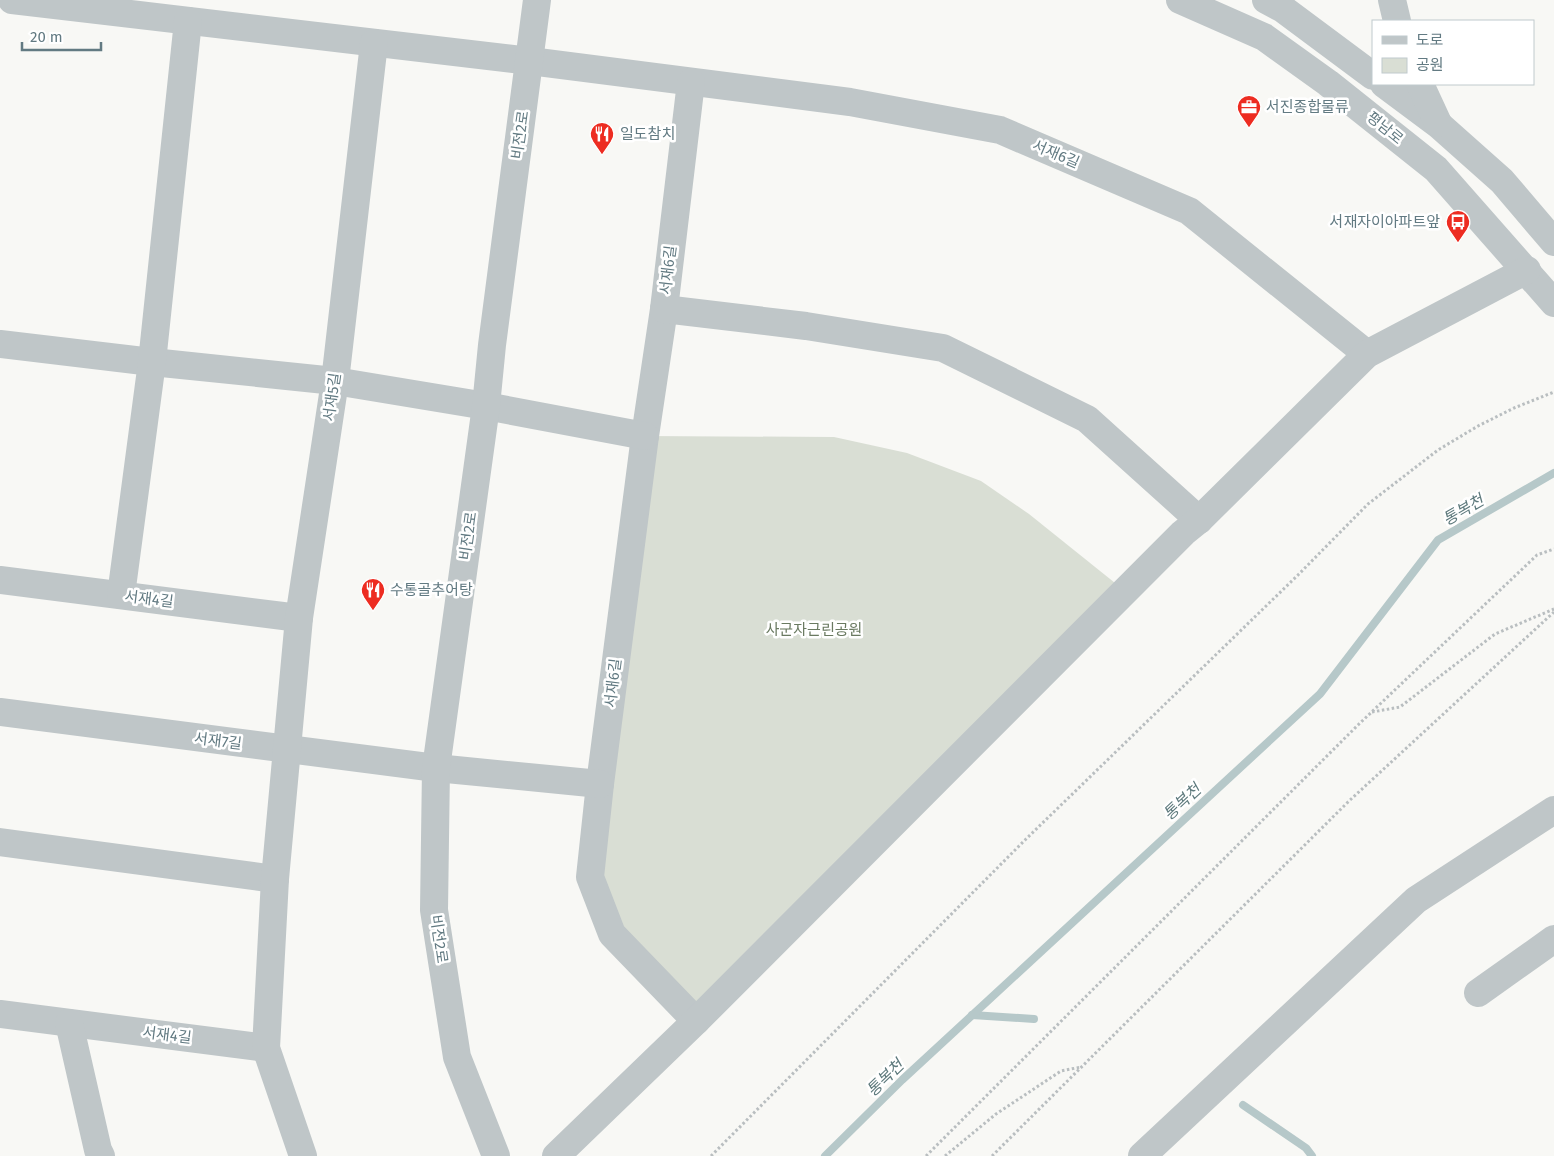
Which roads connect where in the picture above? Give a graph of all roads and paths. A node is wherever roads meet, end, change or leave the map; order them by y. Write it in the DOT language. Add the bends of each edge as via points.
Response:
graph roads {
  1 [pos="12,0"];
  2 [pos="537,0"];
  3 [pos="1180,0"];
  4 [pos="1250,0"];
  5 [pos="1392,0"];
  6 [pos="1279,3"];
  7 [pos="1397,20"];
  8 [pos="188,21"];
  9 [pos="1235,23"];
  10 [pos="1264,37"];
  11 [pos="374,43"];
  12 [pos="530,61"];
  13 [pos="1372,75"];
  14 [pos="691,82"];
  15 [pos="1385,85"];
  16 [pos="1420,85"];
  17 [pos="1439,125"];
  18 [pos="1554,242"];
  19 [pos="1527,270"];
  20 [pos="1554,302"];
  21 [pos="664,309"];
  22 [pos="0,344"];
  23 [pos="1367,354"];
  24 [pos="152,362"];
  25 [pos="335,382"];
  26 [pos="1554,392"];
  27 [pos="486,406"];
  28 [pos="645,436"];
  29 [pos="1199,520"];
  30 [pos="1554,549"];
  31 [pos="0,580"];
  32 [pos="121,595"];
  33 [pos="1554,610"];
  34 [pos="299,618"];
  35 [pos="0,712"];
  36 [pos="1372,712"];
  37 [pos="286,750"];
  38 [pos="436,768"];
  39 [pos="600,784"];
  40 [pos="1554,810"];
  41 [pos="0,842"];
  42 [pos="275,878"];
  43 [pos="1554,940"];
  44 [pos="1478,993"];
  45 [pos="0,1014"];
  46 [pos="696,1021"];
  47 [pos="69,1023"];
  48 [pos="266,1048"];
  49 [pos="1082,1067"];
  50 [pos="101,1156"];
  51 [pos="303,1156"];
  52 [pos="496,1156"];
  53 [pos="556,1156"];
  54 [pos="710,1156"];
  55 [pos="926,1156"];
  56 [pos="945,1156"];
  57 [pos="992,1156"];
  58 [pos="1142,1156"];
  1 -- 8 [label="street"];
  2 -- 12 [label="street, 비전2로"];
  3 -- 9 [label="street, 평남로"];
  4 -- 9 [label="street"];
  5 -- 7 [label="street"];
  6 -- 10 [label="street"];
  6 -- 13 [label="street"];
  8 -- 11 [label="street"];
  8 -- 24 [label="street"];
  9 -- 10 [label="street, 평남로"];
  10 -- 19 [label="street, 평남로" via="1436,169"];
  11 -- 12 [label="street"];
  11 -- 25 [label="street, 서재5길"];
  12 -- 14 [label="street, 서재6길"];
  12 -- 27 [label="street, 비전2로"];
  14 -- 21 [label="street, 서재6길"];
  14 -- 23 [label="street, 서재6길" via="850,102 1000,130 1189,211"];
  15 -- 17 [label="street"];
  16 -- 17 [label="street"];
  17 -- 18 [label="street" via="1502,181"];
  19 -- 20 [label="street, 평남로"];
  19 -- 23 [label="street"];
  21 -- 28 [label="street, 서재6길"];
  21 -- 29 [label="street, 서재6길" via="806,326 943,348 1087,419"];
  22 -- 24 [label="street"];
  23 -- 29 [label="street"];
  24 -- 25 [label="street"];
  24 -- 32 [label="street"];
  25 -- 27 [label="street"];
  25 -- 34 [label="street, 서재5길"];
  26 -- 54 [label="path" via="1514,408 1438,450 1368,504 1025,840"];
  27 -- 28 [label="street"];
  27 -- 38 [label="street, 비전2로"];
  28 -- 39 [label="street, 서재6길"];
  29 -- 46 [label="street"];
  30 -- 36 [label="path" via="1537,555"];
  31 -- 32 [label="street, 서재4길"];
  32 -- 34 [label="street, 서재4길"];
  33 -- 36 [label="path" via="1495,634 1400,706"];
  33 -- 49 [label="path" via="1349,801"];
  34 -- 37 [label="street, 서재5길"];
  35 -- 37 [label="street, 서재7길"];
  36 -- 55 [label="path"];
  37 -- 38 [label="street, 서재7길"];
  37 -- 42 [label="street, 서재5길"];
  38 -- 39 [label="street, 서재7길"];
  38 -- 52 [label="street, 비전2로" via="434,910 452,1028 457,1057"];
  39 -- 46 [label="street, 서재6길" via="590,877 612,934"];
  40 -- 58 [label="street" via="1416,900"];
  41 -- 42 [label="street"];
  42 -- 48 [label="street, 서재5길"];
  43 -- 44 [label="street"];
  45 -- 47 [label="street, 서재4길"];
  46 -- 53 [label="street"];
  47 -- 48 [label="street, 서재4길"];
  47 -- 50 [label="street"];
  48 -- 51 [label="street"];
  49 -- 56 [label="path" via="1053,1076 996,1114"];
  49 -- 57 [label="path"];
}
